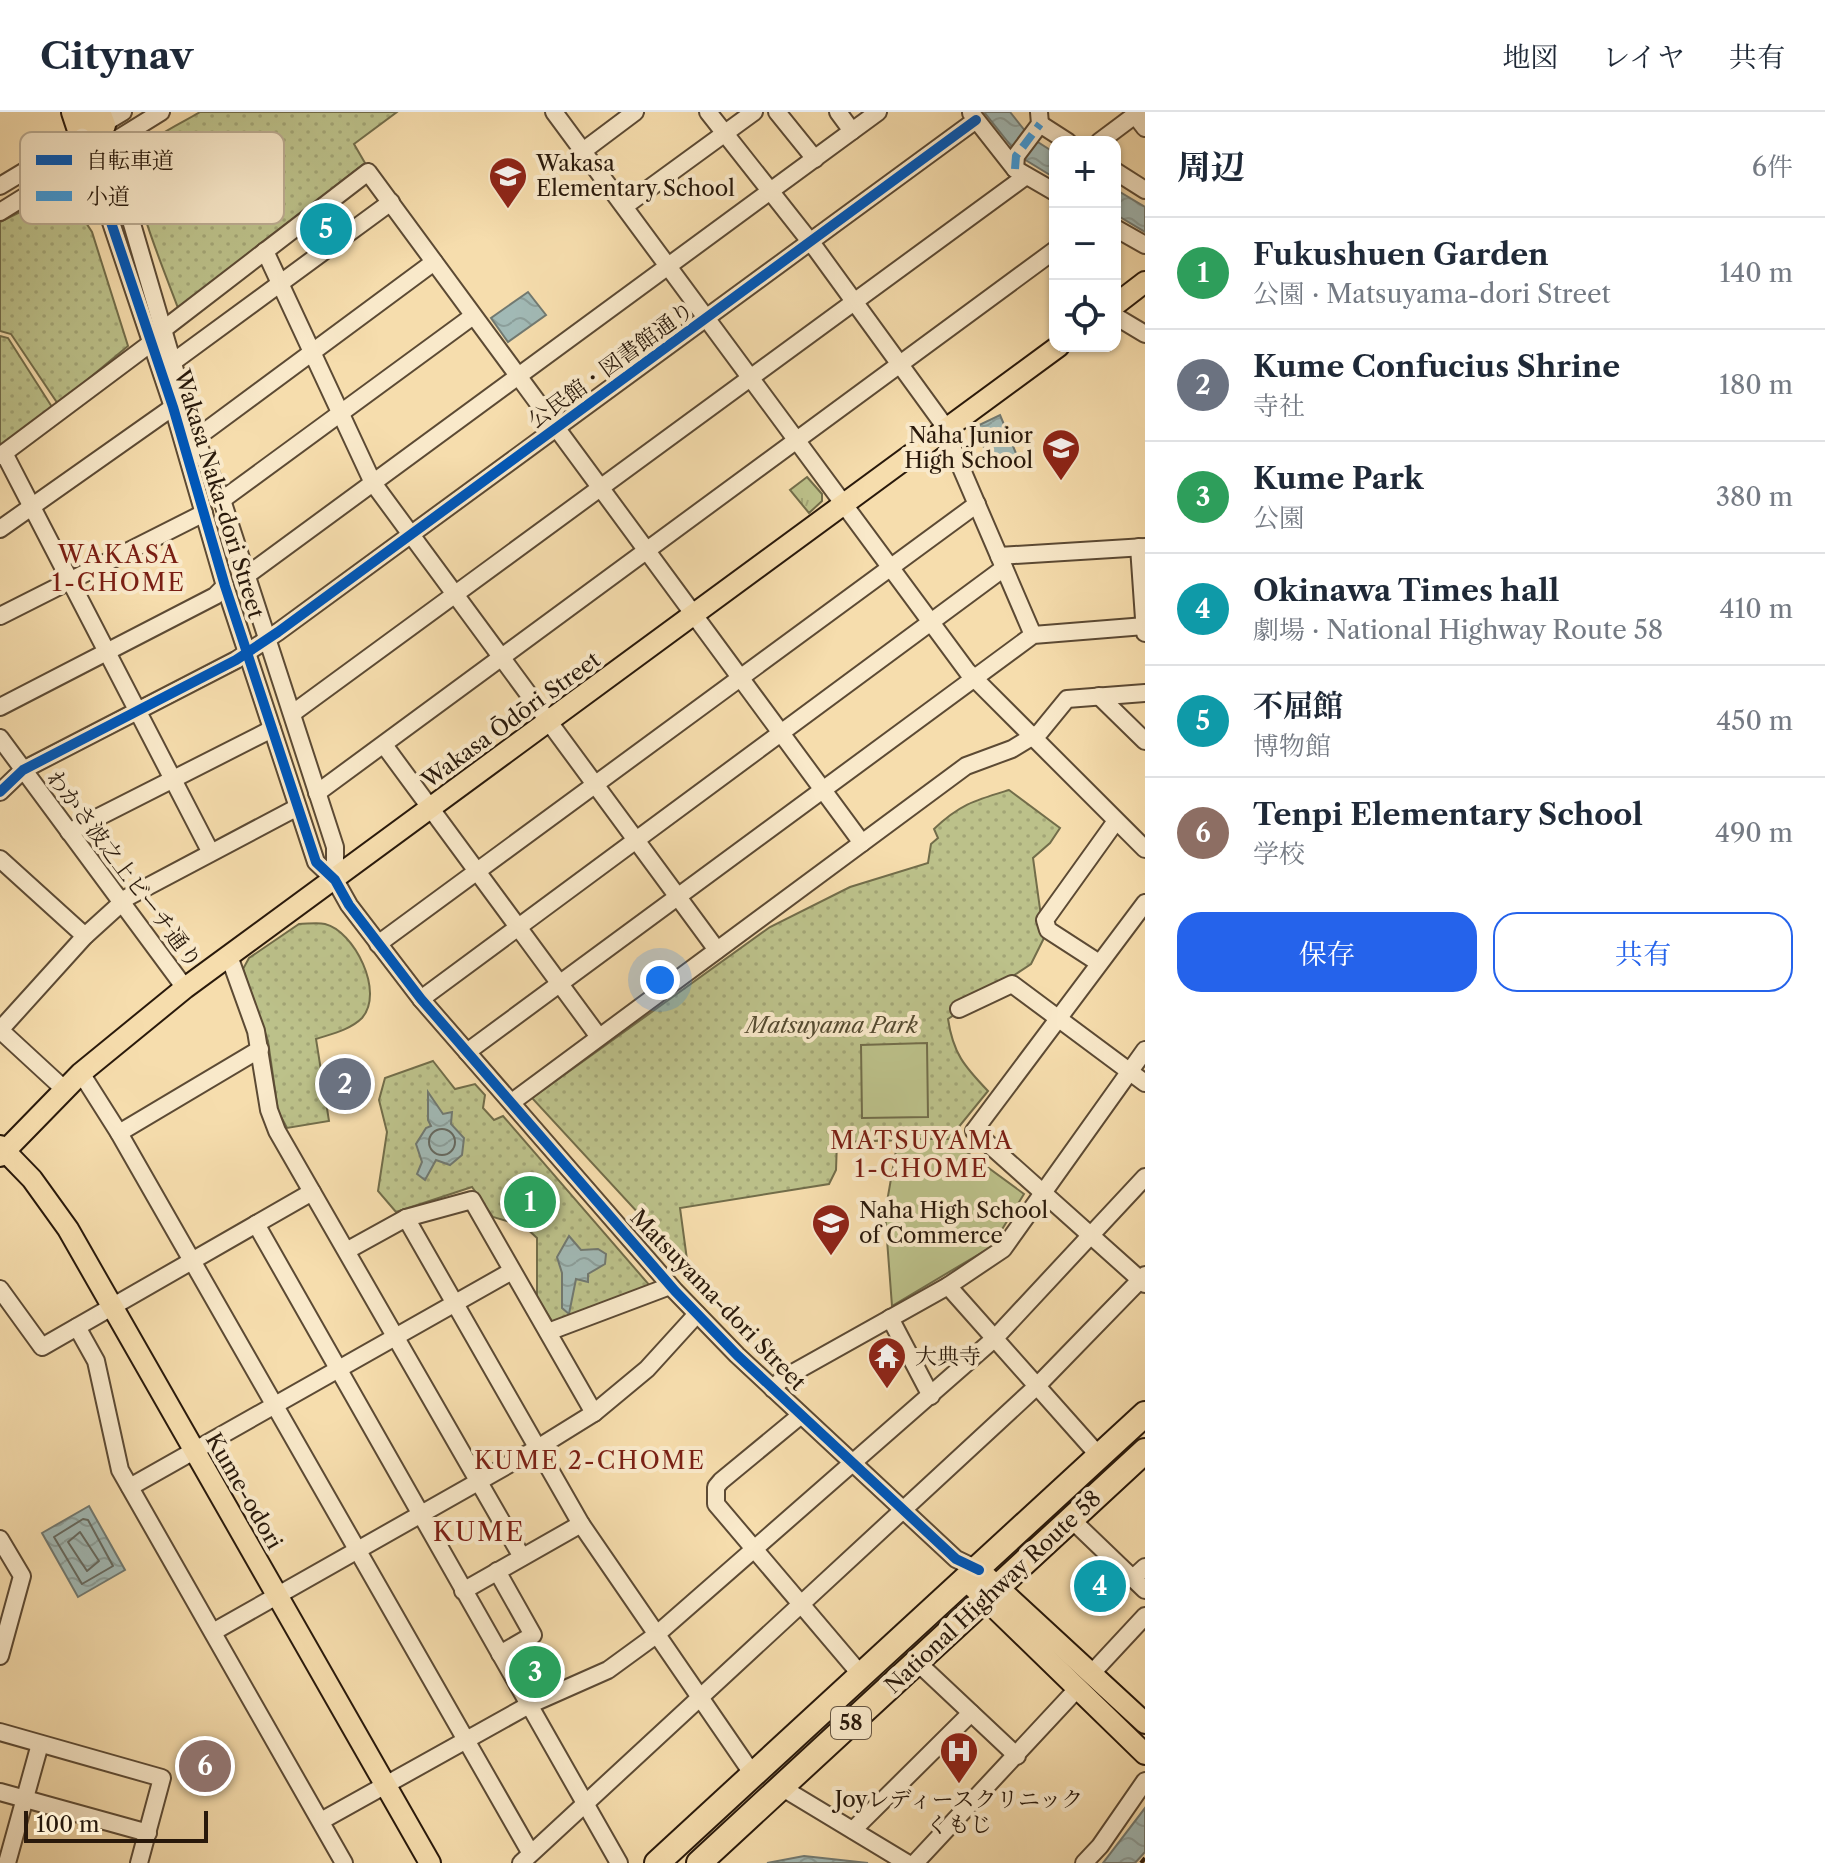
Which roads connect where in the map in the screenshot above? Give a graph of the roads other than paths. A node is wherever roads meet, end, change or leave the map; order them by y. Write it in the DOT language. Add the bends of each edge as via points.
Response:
graph roads {
  1 [pos="74,112"];
  2 [pos="161,112"];
  3 [pos="554,112"];
  4 [pos="635,112"];
  5 [pos="708,112"];
  6 [pos="754,112"];
  7 [pos="777,112"];
  8 [pos="838,112"];
  9 [pos="878,112"];
  10 [pos="973,116"];
  11 [pos="1140,118"];
  12 [pos="1037,124"];
  13 [pos="852,131"];
  14 [pos="97,132"];
  15 [pos="105,132"];
  16 [pos="723,133"];
  17 [pos="1058,136"];
  18 [pos="1109,136"];
  19 [pos="583,151"];
  20 [pos="815,159"];
  21 [pos="1019,167"];
  22 [pos="20,175"];
  23 [pos="1121,175"];
  24 [pos="0,186"];
  25 [pos="20,186"];
  26 [pos="1049,188"];
  27 [pos="1145,190"];
  28 [pos="770,192"];
  29 [pos="20,196"];
  30 [pos="0,199"];
  31 [pos="391,202"];
  32 [pos="625,206"];
  33 [pos="0,212"];
  34 [pos="121,224"];
  35 [pos="129,224"];
  36 [pos="1121,231"];
  37 [pos="810,242"];
  38 [pos="1145,245"];
  39 [pos="265,251"];
  40 [pos="1049,254"];
  41 [pos="434,262"];
  42 [pos="669,267"];
  43 [pos="1145,282"];
  44 [pos="281,285"];
  45 [pos="1121,300"];
  46 [pos="851,302"];
  47 [pos="473,316"];
  48 [pos="707,319"];
  49 [pos="1121,320"];
  50 [pos="164,329"];
  51 [pos="1145,334"];
  52 [pos="151,343"];
  53 [pos="312,352"];
  54 [pos="1051,352"];
  55 [pos="173,362"];
  56 [pos="901,364"];
  57 [pos="518,377"];
  58 [pos="751,377"];
  59 [pos="173,407"];
  60 [pos="341,414"];
  61 [pos="556,430"];
  62 [pos="945,430"];
  63 [pos="189,437"];
  64 [pos="797,441"];
  65 [pos="2,454"];
  66 [pos="373,483"];
  67 [pos="599,488"];
  68 [pos="222,500"];
  69 [pos="977,504"];
  70 [pos="845,505"];
  71 [pos="32,506"];
  72 [pos="204,513"];
  73 [pos="0,529"];
  74 [pos="411,536"];
  75 [pos="1142,547"];
  76 [pos="645,550"];
  77 [pos="1001,562"];
  78 [pos="889,566"];
  79 [pos="246,576"];
  80 [pos="69,580"];
  81 [pos="225,586"];
  82 [pos="455,595"];
  83 [pos="0,616"];
  84 [pos="693,616"];
  85 [pos="930,622"];
  86 [pos="1145,626"];
  87 [pos="1033,635"];
  88 [pos="1145,635"];
  89 [pos="268,639"];
  90 [pos="107,652"];
  91 [pos="247,653"];
  92 [pos="501,658"];
  93 [pos="738,676"];
  94 [pos="974,679"];
  95 [pos="1145,693"];
  96 [pos="1099,696"];
  97 [pos="0,707"];
  98 [pos="137,711"];
  99 [pos="293,713"];
  100 [pos="549,723"];
  101 [pos="272,729"];
  102 [pos="781,734"];
  103 [pos="0,738"];
  104 [pos="1031,738"];
  105 [pos="1145,741"];
  106 [pos="384,745"];
  107 [pos="23,770"];
  108 [pos="171,778"];
  109 [pos="592,783"];
  110 [pos="822,791"];
  111 [pos="0,792"];
  112 [pos="317,793"];
  113 [pos="296,808"];
  114 [pos="431,808"];
  115 [pos="1116,821"];
  116 [pos="69,832"];
  117 [pos="635,841"];
  118 [pos="862,843"];
  119 [pos="1145,849"];
  120 [pos="210,851"];
  121 [pos="0,859"];
  122 [pos="477,868"];
  123 [pos="335,880"];
  124 [pos="677,897"];
  125 [pos="122,902"];
  126 [pos="1145,903"];
  127 [pos="518,925"];
  128 [pos="85,936"];
  129 [pos="378,944"];
  130 [pos="717,950"];
  131 [pos="229,956"];
  132 [pos="1099,963"];
  133 [pos="560,982"];
  134 [pos="185,988"];
  135 [pos="421,999"];
  136 [pos="959,1009"];
  137 [pos="1057,1018"];
  138 [pos="0,1030"];
  139 [pos="599,1037"];
  140 [pos="260,1049"];
  141 [pos="1145,1050"];
  142 [pos="467,1052"];
  143 [pos="1129,1072"];
  144 [pos="81,1073"];
  145 [pos="1145,1083"];
  146 [pos="64,1089"];
  147 [pos="512,1102"];
  148 [pos="119,1133"];
  149 [pos="2,1151"];
  150 [pos="1145,1177"];
  151 [pos="312,1192"];
  152 [pos="1042,1192"];
  153 [pos="406,1218"];
  154 [pos="256,1224"];
  155 [pos="1091,1235"];
  156 [pos="348,1250"];
  157 [pos="192,1262"];
  158 [pos="512,1271"];
  159 [pos="1143,1280"];
  160 [pos="670,1286"];
  161 [pos="948,1286"];
  162 [pos="0,1289"];
  163 [pos="455,1303"];
  164 [pos="112,1307"];
  165 [pos="697,1314"];
  166 [pos="890,1318"];
  167 [pos="77,1327"];
  168 [pos="548,1332"];
  169 [pos="397,1336"];
  170 [pos="994,1339"];
  171 [pos="339,1369"];
  172 [pos="1036,1387"];
  173 [pos="773,1389"];
  174 [pos="931,1396"];
  175 [pos="274,1406"];
  176 [pos="594,1413"];
  177 [pos="1145,1414"];
  178 [pos="801,1415"];
  179 [pos="536,1449"];
  180 [pos="1145,1451"];
  181 [pos="193,1452"];
  182 [pos="1101,1458"];
  183 [pos="855,1464"];
  184 [pos="479,1482"];
  185 [pos="130,1487"];
  186 [pos="904,1511"];
  187 [pos="420,1513"];
  188 [pos="1072,1520"];
  189 [pos="581,1524"];
  190 [pos="0,1539"];
  191 [pos="356,1550"];
  192 [pos="755,1551"];
  193 [pos="522,1557"];
  194 [pos="967,1570"];
  195 [pos="497,1571"];
  196 [pos="1141,1579"];
  197 [pos="463,1591"];
  198 [pos="992,1594"];
  199 [pos="277,1596"];
  200 [pos="802,1606"];
  201 [pos="1145,1616"];
  202 [pos="213,1632"];
  203 [pos="656,1635"];
  204 [pos="500,1654"];
  205 [pos="0,1656"];
  206 [pos="917,1662"];
  207 [pos="862,1676"];
  208 [pos="1085,1680"];
  209 [pos="698,1698"];
  210 [pos="529,1705"];
  211 [pos="971,1713"];
  212 [pos="1145,1723"];
  213 [pos="0,1732"];
  214 [pos="465,1740"];
  215 [pos="40,1744"];
  216 [pos="1145,1754"];
  217 [pos="1017,1756"];
  218 [pos="754,1776"];
  219 [pos="1145,1781"];
  220 [pos="385,1786"];
  221 [pos="781,1787"];
  222 [pos="0,1792"];
  223 [pos="25,1799"];
  224 [pos="585,1801"];
  225 [pos="321,1821"];
  226 [pos="853,1830"];
  227 [pos="148,1833"];
  228 [pos="525,1858"];
  229 [pos="7,1863"];
  230 [pos="139,1863"];
  231 [pos="344,1863"];
  232 [pos="430,1863"];
  233 [pos="619,1863"];
  234 [pos="657,1863"];
  235 [pos="699,1863"];
  236 [pos="907,1863"];
  237 [pos="915,1863"];
  238 [pos="1084,1863"];
  1 -- 14 [label="highway"];
  2 -- 15 [label="street"];
  3 -- 19 [label="street"];
  4 -- 19 [label="street"];
  5 -- 16 [label="street"];
  6 -- 16 [label="street"];
  7 -- 20 [label="street"];
  8 -- 13 [label="street"];
  9 -- 13 [label="street"];
  10 -- 21 [label="street"];
  10 -- 37 [label="street, 公民館・図書館通り"];
  11 -- 18 [label="street"];
  12 -- 17 [label="street"];
  12 -- 21 [label="street"];
  13 -- 20 [label="street"];
  16 -- 28 [label="street"];
  16 -- 32 [label="street"];
  19 -- 32 [label="street"];
  20 -- 28 [label="street"];
  21 -- 26 [label="street"];
  21 -- 46 [label="street"];
  22 -- 24 [label="street"];
  23 -- 27 [label="street"];
  25 -- 30 [label="street"];
  28 -- 37 [label="street"];
  28 -- 42 [label="street"];
  29 -- 33 [label="street"];
  31 -- 39 [label="street" via="368,172"];
  31 -- 41 [label="street"];
  31 -- 44 [label="street"];
  32 -- 42 [label="street"];
  34 -- 52 [label="street, Wakasa Naka-dori Street"];
  35 -- 50 [label="street, Wakasa Naka-dori Street"];
  36 -- 38 [label="street"];
  37 -- 46 [label="street"];
  37 -- 48 [label="street, 公民館・図書館通り"];
  39 -- 44 [label="street"];
  39 -- 50 [label="street"];
  40 -- 56 [label="street"];
  41 -- 47 [label="street"];
  41 -- 53 [label="street"];
  42 -- 48 [label="street"];
  42 -- 57 [label="street"];
  43 -- 45 [label="main road"];
  44 -- 53 [label="street"];
  44 -- 55 [label="street"];
  46 -- 56 [label="street"];
  46 -- 58 [label="street"];
  47 -- 57 [label="street"];
  47 -- 60 [label="street"];
  48 -- 58 [label="street"];
  48 -- 61 [label="street, 公民館・図書館通り"];
  49 -- 51 [label="street"];
  50 -- 55 [label="street, Wakasa Naka-dori Street"];
  52 -- 59 [label="street, Wakasa Naka-dori Street"];
  52 -- 65 [label="street"];
  53 -- 60 [label="street"];
  53 -- 63 [label="street" via="207,430"];
  54 -- 62 [label="main road, Wakasa Ōdōri Street"];
  55 -- 63 [label="street, Wakasa Naka-dori Street"];
  56 -- 62 [label="street"];
  56 -- 64 [label="street"];
  57 -- 61 [label="street"];
  57 -- 66 [label="street"];
  58 -- 64 [label="street"];
  58 -- 67 [label="street"];
  59 -- 63 [label="street, Wakasa Naka-dori Street"];
  59 -- 71 [label="street"];
  60 -- 66 [label="street"];
  60 -- 68 [label="street"];
  61 -- 67 [label="street"];
  61 -- 74 [label="street, 公民館・図書館通り"];
  62 -- 69 [label="street"];
  62 -- 70 [label="main road, Wakasa Ōdōri Street"];
  63 -- 68 [label="street, Wakasa Naka-dori Street"];
  63 -- 72 [label="street, Wakasa Naka-dori Street"];
  64 -- 70 [label="street"];
  64 -- 76 [label="street"];
  65 -- 71 [label="street"];
  66 -- 74 [label="street"];
  66 -- 79 [label="street"];
  67 -- 76 [label="street"];
  67 -- 82 [label="street"];
  68 -- 79 [label="street, Wakasa Naka-dori Street"];
  69 -- 77 [label="street"];
  69 -- 78 [label="street"];
  70 -- 78 [label="street"];
  70 -- 84 [label="main road, Wakasa Ōdōri Street"];
  71 -- 73 [label="street"];
  71 -- 80 [label="street"];
  72 -- 80 [label="street"];
  72 -- 81 [label="street, Wakasa Naka-dori Street"];
  74 -- 82 [label="street"];
  74 -- 89 [label="street, 公民館・図書館通り"];
  75 -- 77 [label="street"];
  75 -- 86 [label="street"];
  76 -- 84 [label="street"];
  76 -- 92 [label="street"];
  77 -- 85 [label="street"];
  77 -- 87 [label="street"];
  78 -- 85 [label="street"];
  78 -- 93 [label="street"];
  79 -- 89 [label="street, Wakasa Naka-dori Street"];
  80 -- 83 [label="street"];
  80 -- 90 [label="street"];
  81 -- 90 [label="street"];
  81 -- 91 [label="street, Wakasa Naka-dori Street"];
  82 -- 92 [label="street"];
  82 -- 99 [label="street"];
  84 -- 93 [label="street"];
  84 -- 100 [label="main road, Wakasa Ōdōri Street"];
  85 -- 94 [label="street"];
  85 -- 102 [label="street"];
  86 -- 87 [label="street"];
  86 -- 88 [label="street"];
  87 -- 94 [label="street"];
  89 -- 91 [label="street, 公民館・図書館通り"];
  89 -- 99 [label="street, Wakasa Naka-dori Street"];
  90 -- 97 [label="street"];
  90 -- 98 [label="street"];
  91 -- 98 [label="street, 公民館・図書館通り"];
  91 -- 101 [label="street, Wakasa Naka-dori Street"];
  92 -- 100 [label="street"];
  92 -- 106 [label="street"];
  93 -- 102 [label="street"];
  93 -- 109 [label="street"];
  94 -- 104 [label="street"];
  94 -- 110 [label="street"];
  95 -- 96 [label="street"];
  96 -- 104 [label="street" via="1067,699"];
  96 -- 105 [label="street"];
  98 -- 107 [label="street, 公民館・図書館通り"];
  98 -- 108 [label="street"];
  99 -- 112 [label="street, Wakasa Naka-dori Street"];
  100 -- 109 [label="street"];
  100 -- 114 [label="main road, Wakasa Ōdōri Street"];
  101 -- 108 [label="street"];
  101 -- 113 [label="street, Wakasa Naka-dori Street"];
  102 -- 110 [label="street"];
  102 -- 117 [label="street"];
  103 -- 107 [label="street, わかさ波之上ビーチ通り"];
  104 -- 115 [label="street"];
  104 -- 118 [label="street" via="966,766"];
  106 -- 112 [label="street"];
  106 -- 114 [label="street"];
  107 -- 111 [label="street, 公民館・図書館通り"];
  107 -- 116 [label="street, わかさ波之上ビーチ通り"];
  108 -- 116 [label="street"];
  108 -- 120 [label="street"];
  109 -- 117 [label="street"];
  109 -- 122 [label="street"];
  110 -- 118 [label="street"];
  110 -- 124 [label="street"];
  112 -- 123 [label="street, Wakasa Naka-dori Street" via="335,847"];
  113 -- 120 [label="street"];
  113 -- 123 [label="street, Wakasa Naka-dori Street" via="316,862"];
  114 -- 122 [label="street"];
  114 -- 123 [label="main road, Wakasa Ōdōri Street"];
  115 -- 119 [label="street"];
  115 -- 132 [label="street" via="1045,920 1048,930"];
  116 -- 125 [label="street, わかさ波之上ビーチ通り"];
  117 -- 124 [label="street"];
  117 -- 127 [label="street"];
  118 -- 130 [label="street"];
  120 -- 125 [label="street"];
  121 -- 128 [label="street"];
  122 -- 127 [label="street"];
  122 -- 129 [label="street"];
  123 -- 129 [label="street, Matsuyama-dori Street"];
  123 -- 131 [label="main road, Wakasa Ōdōri Street"];
  124 -- 130 [label="street"];
  124 -- 133 [label="street"];
  125 -- 128 [label="street"];
  125 -- 134 [label="street, わかさ波之上ビーチ通り"];
  126 -- 132 [label="street"];
  127 -- 133 [label="street"];
  127 -- 135 [label="street"];
  128 -- 138 [label="street"];
  129 -- 135 [label="street, Matsuyama-dori Street"];
  130 -- 139 [label="street"];
  131 -- 134 [label="main road, Wakasa Ōdōri Street"];
  131 -- 140 [label="street"];
  132 -- 137 [label="street"];
  133 -- 139 [label="street"];
  133 -- 142 [label="street"];
  134 -- 144 [label="main road, Wakasa Ōdōri Street"];
  135 -- 142 [label="street, Matsuyama-dori Street"];
  136 -- 137 [label="street" via="1012,984"];
  137 -- 143 [label="street"];
  137 -- 152 [label="street" via="974,1131"];
  138 -- 146 [label="street"];
  139 -- 147 [label="street"];
  140 -- 148 [label="street"];
  140 -- 151 [label="street" via="269,1110"];
  141 -- 143 [label="street"];
  142 -- 147 [label="street, Matsuyama-dori Street"];
  143 -- 145 [label="street"];
  143 -- 152 [label="street"];
  144 -- 146 [label="main road, Wakasa Ōdōri Street"];
  144 -- 148 [label="street"];
  146 -- 149 [label="main road, Wakasa Ōdōri Street"];
  147 -- 160 [label="street, Matsuyama-dori Street"];
  148 -- 157 [label="street"];
  149 -- 164 [label="main road, Kume-odori" via="59,1215"];
  150 -- 155 [label="street"];
  151 -- 154 [label="street"];
  151 -- 156 [label="street"];
  152 -- 155 [label="street"];
  152 -- 161 [label="street" via="1003,1249"];
  153 -- 156 [label="street"];
  153 -- 158 [label="street" via="472,1200"];
  153 -- 163 [label="street"];
  154 -- 157 [label="street"];
  154 -- 171 [label="street"];
  155 -- 159 [label="street"];
  155 -- 170 [label="street"];
  156 -- 169 [label="street"];
  157 -- 164 [label="street"];
  157 -- 175 [label="street"];
  158 -- 163 [label="street"];
  158 -- 168 [label="street"];
  159 -- 172 [label="street"];
  160 -- 165 [label="street, Matsuyama-dori Street"];
  160 -- 168 [label="street"];
  161 -- 166 [label="street"];
  161 -- 170 [label="street"];
  162 -- 167 [label="street" via="42,1347"];
  163 -- 169 [label="street"];
  163 -- 179 [label="street"];
  164 -- 167 [label="street"];
  164 -- 181 [label="main road, Kume-odori"];
  165 -- 173 [label="street, Matsuyama-dori Street"];
  165 -- 176 [label="street" via="647,1369"];
  166 -- 173 [label="street"];
  166 -- 174 [label="street"];
  167 -- 185 [label="street" via="96,1361 120,1470"];
  168 -- 176 [label="street"];
  169 -- 171 [label="street"];
  169 -- 184 [label="street"];
  170 -- 172 [label="street"];
  170 -- 174 [label="street"];
  171 -- 175 [label="street"];
  171 -- 187 [label="street"];
  172 -- 182 [label="street"];
  172 -- 186 [label="street"];
  173 -- 178 [label="street, Matsuyama-dori Street"];
  174 -- 183 [label="street"];
  175 -- 181 [label="street"];
  175 -- 191 [label="street"];
  176 -- 179 [label="street"];
  177 -- 182 [label="highway, National Highway Route 58 / 58"];
  178 -- 183 [label="street, Matsuyama-dori Street"];
  178 -- 192 [label="street" via="716,1487 716,1504"];
  179 -- 184 [label="street"];
  179 -- 189 [label="street"];
  180 -- 188 [label="highway, National Highway Route 58 / 58"];
  181 -- 185 [label="street"];
  181 -- 199 [label="main road, Kume-odori"];
  182 -- 194 [label="highway, National Highway Route 58 / 58"];
  183 -- 186 [label="street, Matsuyama-dori Street"];
  183 -- 192 [label="street"];
  184 -- 187 [label="street"];
  184 -- 193 [label="street"];
  185 -- 202 [label="street"];
  186 -- 194 [label="street, Matsuyama-dori Street"];
  186 -- 200 [label="street"];
  187 -- 191 [label="street"];
  187 -- 197 [label="street"];
  188 -- 196 [label="street"];
  188 -- 198 [label="highway, National Highway Route 58 / 58"];
  189 -- 193 [label="street"];
  189 -- 203 [label="street"];
  190 -- 205 [label="street" via="22,1576"];
  191 -- 199 [label="street"];
  191 -- 214 [label="street"];
  192 -- 200 [label="street"];
  192 -- 203 [label="street"];
  193 -- 195 [label="street"];
  194 -- 198 [label="main road"];
  194 -- 207 [label="highway, National Highway Route 58 / 58"];
  195 -- 197 [label="street"];
  195 -- 204 [label="street" via="533,1635"];
  197 -- 204 [label="street"];
  198 -- 206 [label="highway, National Highway Route 58 / 58"];
  198 -- 208 [label="main road"];
  199 -- 202 [label="street"];
  199 -- 220 [label="main road, Kume-odori"];
  200 -- 207 [label="street"];
  200 -- 209 [label="street"];
  201 -- 208 [label="street"];
  202 -- 225 [label="street"];
  203 -- 209 [label="street"];
  203 -- 210 [label="street" via="608,1670"];
  204 -- 210 [label="street"];
  206 -- 211 [label="street"];
  206 -- 221 [label="highway, National Highway Route 58 / 58"];
  207 -- 218 [label="highway, National Highway Route 58 / 58"];
  208 -- 212 [label="main road"];
  208 -- 216 [label="main road"];
  208 -- 217 [label="street"];
  209 -- 218 [label="street"];
  209 -- 224 [label="street"];
  210 -- 214 [label="street"];
  210 -- 224 [label="street"];
  211 -- 217 [label="street"];
  211 -- 226 [label="street"];
  213 -- 215 [label="street"];
  214 -- 220 [label="street"];
  214 -- 228 [label="street"];
  215 -- 223 [label="street"];
  215 -- 227 [label="street" via="162,1778"];
  217 -- 237 [label="street"];
  218 -- 234 [label="highway, National Highway Route 58 / 58"];
  219 -- 238 [label="street"];
  220 -- 225 [label="street"];
  220 -- 232 [label="main road, Kume-odori"];
  221 -- 226 [label="street"];
  221 -- 235 [label="highway, National Highway Route 58 / 58"];
  222 -- 223 [label="street"];
  223 -- 227 [label="street"];
  223 -- 229 [label="street"];
  224 -- 228 [label="street"];
  224 -- 233 [label="street"];
  225 -- 231 [label="street"];
  226 -- 236 [label="street"];
  227 -- 230 [label="street"];
}
